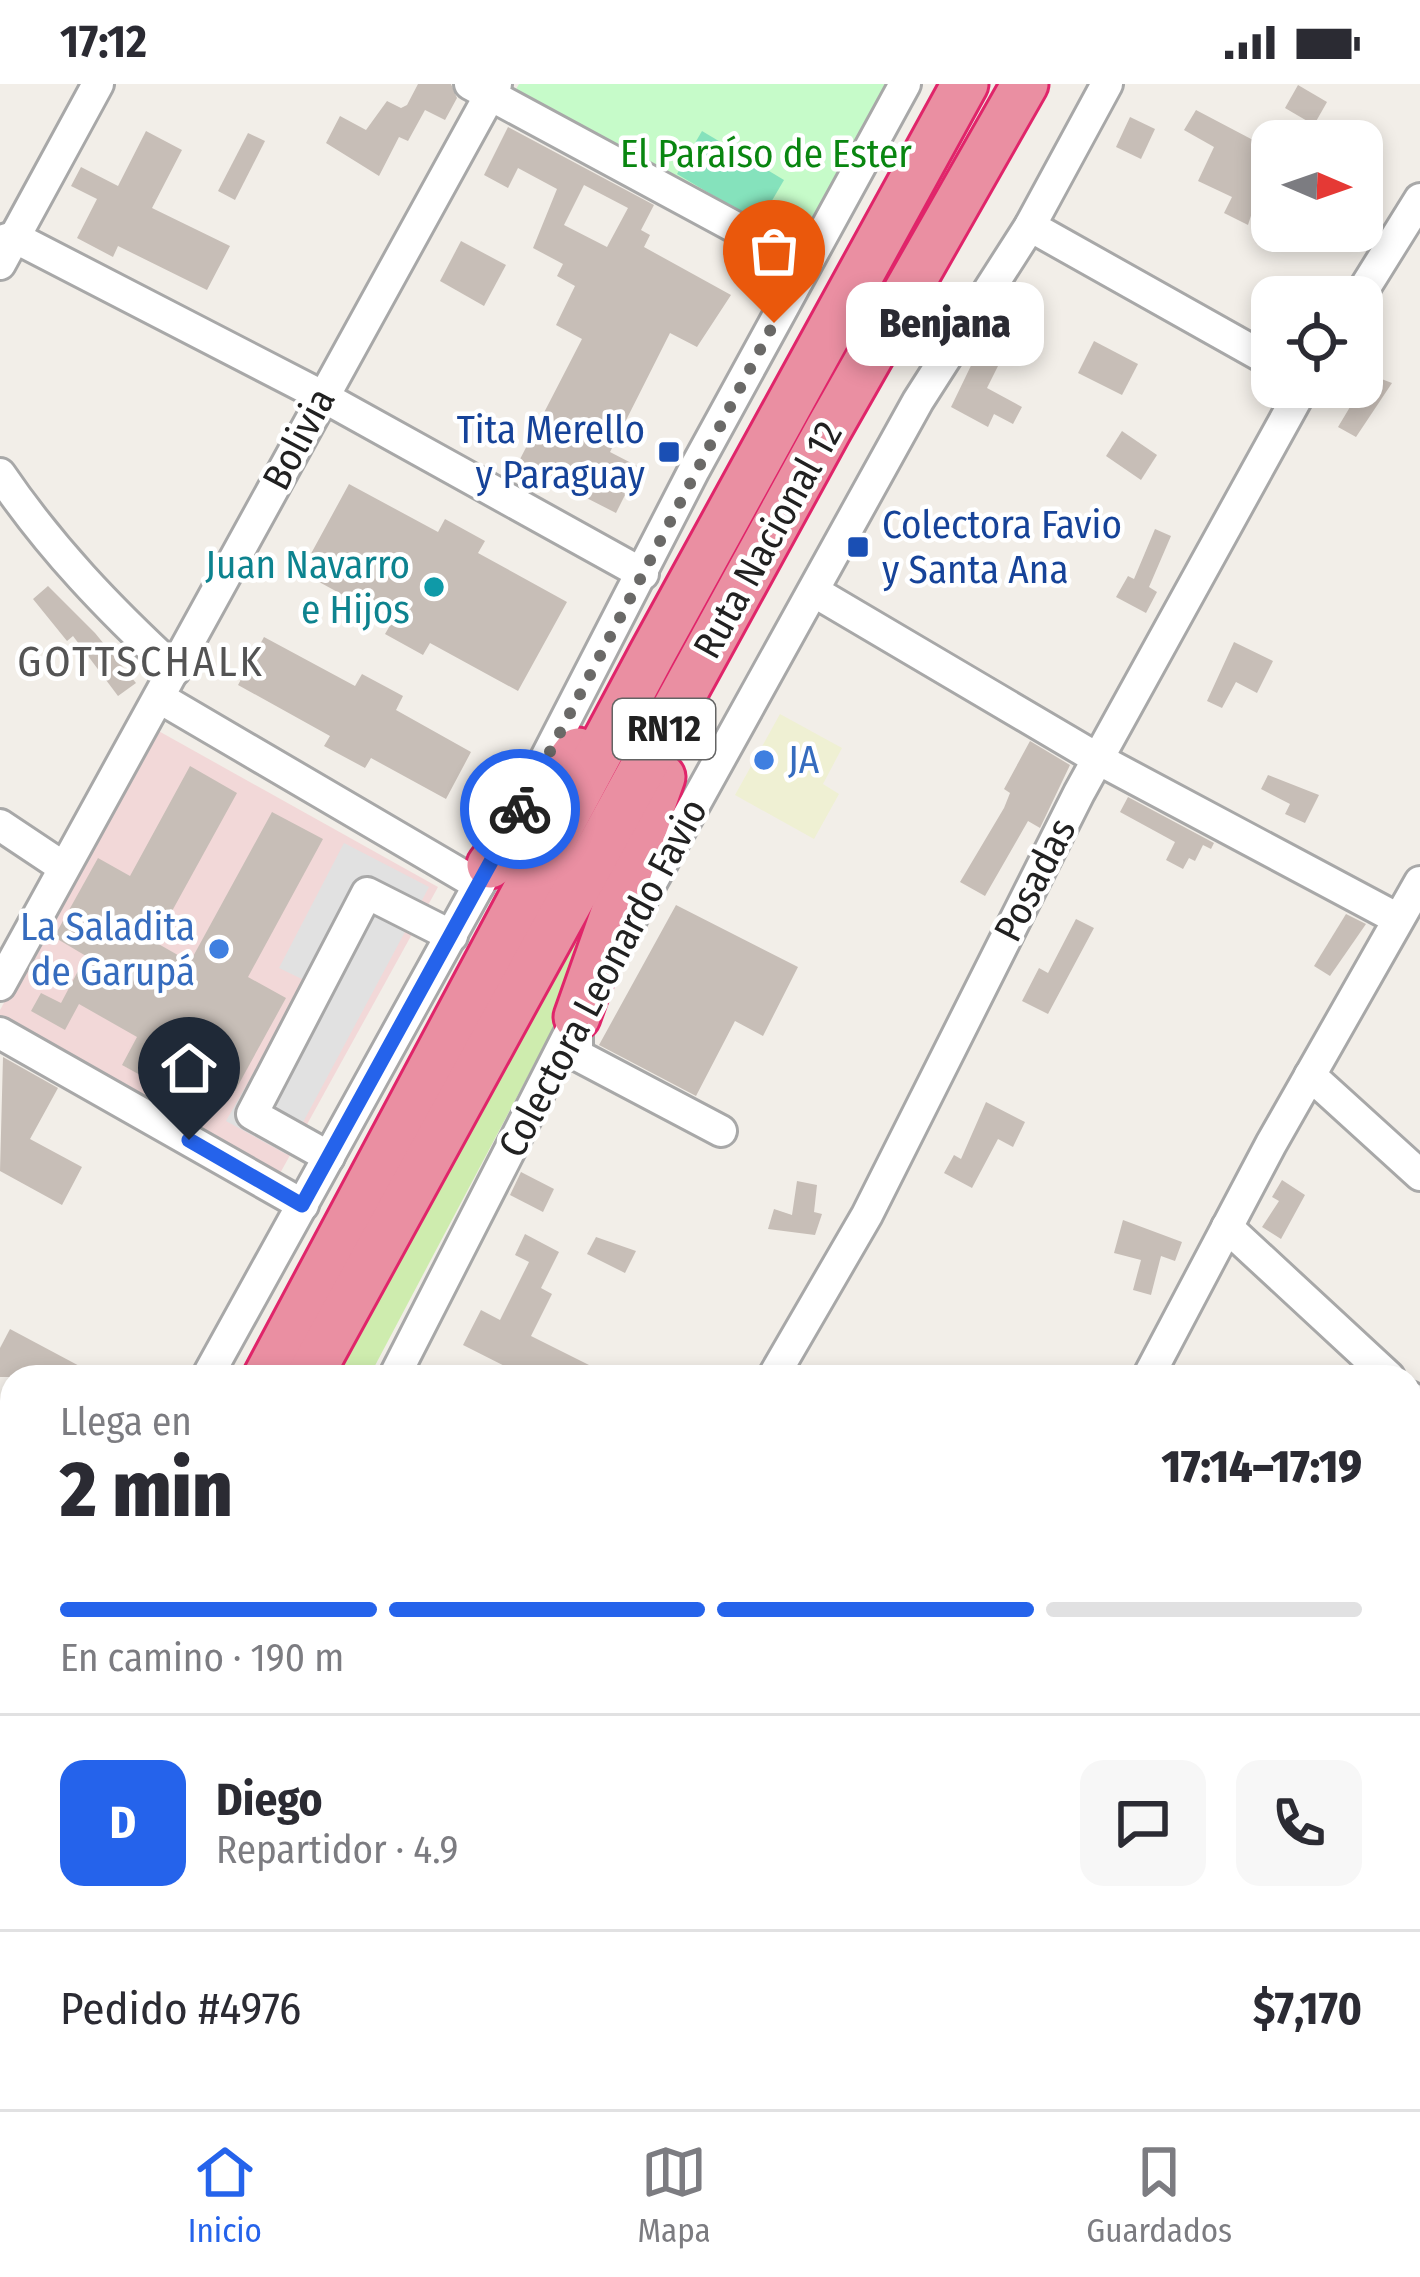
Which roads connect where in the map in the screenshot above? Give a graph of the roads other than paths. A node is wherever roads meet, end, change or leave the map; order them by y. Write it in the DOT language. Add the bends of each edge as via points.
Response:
graph roads {
  1 [pos="98,84"];
  2 [pos="965,84"];
  3 [pos="1025,84"];
  4 [pos="1107,84"];
  5 [pos="486,88"];
  6 [pos="895,88"];
  7 [pos="1420,199"];
  8 [pos="1030,226"];
  9 [pos="5,247"];
  10 [pos="805,265"];
  11 [pos="1372,276"];
  12 [pos="1251,350"];
  13 [pos="322,396"];
  14 [pos="1291,408"];
  15 [pos="0,474"];
  16 [pos="644,574"];
  17 [pos="815,592"];
  18 [pos="652,654"];
  19 [pos="705,656"];
  20 [pos="167,684"];
  21 [pos="1098,759"];
  22 [pos="0,825"];
  23 [pos="63,867"];
  24 [pos="484,875"];
  25 [pos="1420,882"];
  26 [pos="1406,922"];
  27 [pos="452,936"];
  28 [pos="0,986"];
  29 [pos="577,1017"];
  30 [pos="0,1033"];
  31 [pos="1310,1075"];
  32 [pos="721,1131"];
  33 [pos="329,1157"];
  34 [pos="1420,1175"];
  35 [pos="302,1205"];
  36 [pos="1227,1227"];
  37 [pos="214,1365"];
  38 [pos="272,1365"];
  39 [pos="316,1365"];
  40 [pos="400,1365"];
  41 [pos="780,1365"];
  42 [pos="1157,1365"];
  43 [pos="1376,1365"];
  1 -- 9 [label="street"];
  2 -- 18 [label="highway, Ruta Nacional 12 / RN12"];
  3 -- 19 [label="highway, Ruta Nacional 12 / RN12"];
  4 -- 8 [label="street, Colectora Leonardo Favio"];
  5 -- 10 [label="street"];
  5 -- 13 [label="street, Bolivia"];
  6 -- 10 [label="street"];
  7 -- 11 [label="street"];
  8 -- 12 [label="street"];
  8 -- 17 [label="street, Colectora Leonardo Favio" via="918,401"];
  9 -- 13 [label="street"];
  10 -- 16 [label="street"];
  13 -- 16 [label="street"];
  13 -- 20 [label="street, Bolivia"];
  14 -- 21 [label="street, Posadas"];
  15 -- 20 [label="street"];
  16 -- 24 [label="street"];
  17 -- 21 [label="street"];
  17 -- 29 [label="street, Colectora Leonardo Favio"];
  18 -- 24 [label="highway"];
  18 -- 38 [label="highway, Ruta Nacional 12 / RN12"];
  19 -- 29 [label="highway"];
  19 -- 39 [label="highway, Ruta Nacional 12 / RN12"];
  20 -- 23 [label="street, Bolivia"];
  20 -- 24 [label="street"];
  21 -- 26 [label="street"];
  21 -- 41 [label="street, Posadas" via="867,1216"];
  22 -- 23 [label="street"];
  23 -- 28 [label="street, Bolivia"];
  24 -- 27 [label="street"];
  25 -- 26 [label="street"];
  26 -- 31 [label="street"];
  27 -- 33 [label="street"];
  27 -- 33 [label="street" via="367,893 253,1114"];
  29 -- 32 [label="street" via="577,1055"];
  29 -- 40 [label="street, Colectora Leonardo Favio"];
  30 -- 35 [label="street"];
  31 -- 34 [label="street"];
  31 -- 36 [label="street"];
  33 -- 35 [label="street"];
  35 -- 37 [label="street"];
  36 -- 42 [label="street"];
  36 -- 43 [label="street"];
}
